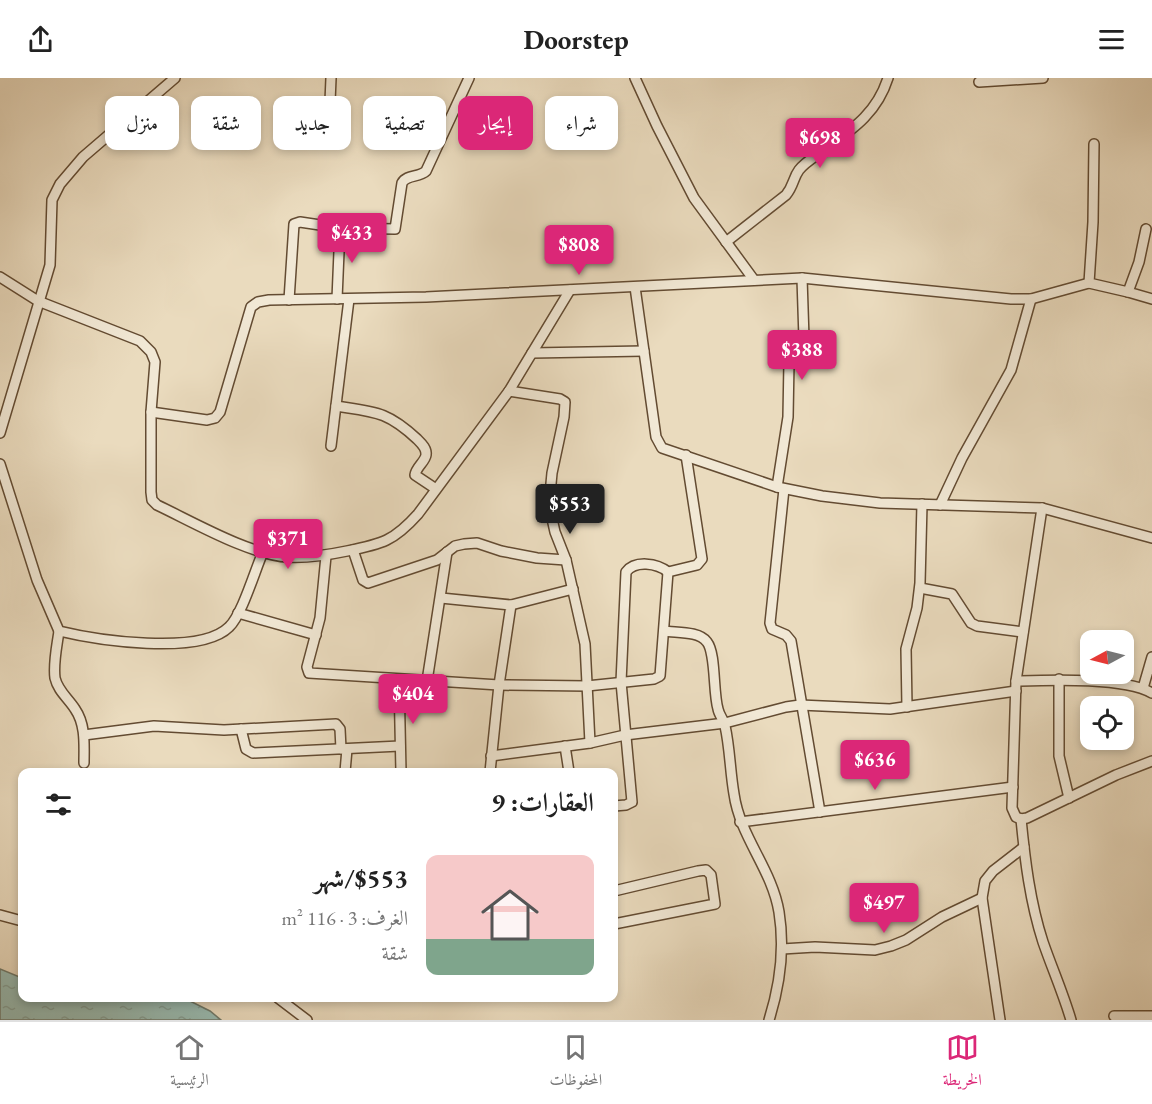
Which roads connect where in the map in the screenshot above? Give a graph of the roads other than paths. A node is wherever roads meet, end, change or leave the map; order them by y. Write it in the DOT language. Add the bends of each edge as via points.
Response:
graph roads {
  1 [pos="175,78"];
  2 [pos="331,78"];
  3 [pos="469,78"];
  4 [pos="634,78"];
  5 [pos="888,78"];
  6 [pos="1043,78"];
  7 [pos="979,82"];
  8 [pos="330,96"];
  9 [pos="1094,144"];
  10 [pos="340,228"];
  11 [pos="1146,229"];
  12 [pos="726,242"];
  13 [pos="0,277"];
  14 [pos="802,278"];
  15 [pos="754,280"];
  16 [pos="1089,283"];
  17 [pos="635,287"];
  18 [pos="570,290"];
  19 [pos="1128,292"];
  20 [pos="337,299"];
  21 [pos="349,299"];
  22 [pos="1031,299"];
  23 [pos="1152,299"];
  24 [pos="289,300"];
  25 [pos="38,301"];
  26 [pos="644,351"];
  27 [pos="532,353"];
  28 [pos="509,391"];
  29 [pos="336,406"];
  30 [pos="152,412"];
  31 [pos="0,433"];
  32 [pos="331,446"];
  33 [pos="686,455"];
  34 [pos="0,464"];
  35 [pos="780,488"];
  36 [pos="436,489"];
  37 [pos="922,504"];
  38 [pos="940,505"];
  39 [pos="1042,508"];
  40 [pos="1152,538"];
  41 [pos="354,550"];
  42 [pos="263,552"];
  43 [pos="447,552"];
  44 [pos="326,556"];
  45 [pos="566,560"];
  46 [pos="668,572"];
  47 [pos="920,588"];
  48 [pos="573,589"];
  49 [pos="441,598"];
  50 [pos="511,605"];
  51 [pos="238,613"];
  52 [pos="59,631"];
  53 [pos="664,631"];
  54 [pos="1023,632"];
  55 [pos="316,635"];
  56 [pos="1152,657"];
  57 [pos="399,679"];
  58 [pos="1059,679"];
  59 [pos="427,681"];
  60 [pos="621,682"];
  61 [pos="499,685"];
  62 [pos="587,686"];
  63 [pos="1016,686"];
  64 [pos="1143,688"];
  65 [pos="1152,693"];
  66 [pos="800,705"];
  67 [pos="907,707"];
  68 [pos="725,723"];
  69 [pos="241,729"];
  70 [pos="84,735"];
  71 [pos="625,735"];
  72 [pos="590,742"];
  73 [pos="400,746"];
  74 [pos="565,746"];
  75 [pos="344,749"];
  76 [pos="491,756"];
  77 [pos="1152,761"];
  78 [pos="84,764"];
  79 [pos="345,768"];
  80 [pos="401,768"];
  81 [pos="490,768"];
  82 [pos="568,768"];
  83 [pos="1013,787"];
  84 [pos="1069,798"];
  85 [pos="618,806"];
  86 [pos="820,812"];
  87 [pos="1021,819"];
  88 [pos="740,822"];
  89 [pos="1024,847"];
  90 [pos="618,890"];
  91 [pos="982,898"];
  92 [pos="0,915"];
  93 [pos="18,920"];
  94 [pos="618,923"];
  95 [pos="782,949"];
  96 [pos="283,1002"];
  97 [pos="1114,1016"];
  98 [pos="1152,1016"];
  99 [pos="307,1020"];
  100 [pos="769,1020"];
  101 [pos="1000,1020"];
  102 [pos="1071,1020"];
  1 -- 25 [label="street" via="83,157 60,184 52,200 50,265"];
  2 -- 8 [label="street"];
  3 -- 10 [label="street" via="426,171 407,177 402,183 395,229"];
  4 -- 12 [label="street" via="694,198"];
  5 -- 12 [label="street" via="884,91 859,125 798,170 786,195"];
  6 -- 7 [label="street"];
  9 -- 16 [label="street"];
  10 -- 20 [label="street"];
  10 -- 24 [label="street" via="294,224"];
  11 -- 19 [label="street" via="1140,262"];
  12 -- 15 [label="street"];
  13 -- 25 [label="street"];
  14 -- 15 [label="street"];
  14 -- 22 [label="street"];
  14 -- 35 [label="street" via="804,339 789,362"];
  15 -- 17 [label="street"];
  16 -- 19 [label="street"];
  16 -- 22 [label="street"];
  17 -- 18 [label="street"];
  17 -- 26 [label="street"];
  18 -- 21 [label="street"];
  18 -- 27 [label="street"];
  19 -- 23 [label="street"];
  20 -- 21 [label="street"];
  20 -- 24 [label="street"];
  21 -- 29 [label="street"];
  22 -- 38 [label="street" via="1011,370"];
  24 -- 30 [label="street" via="258,302 251,307 220,412 214,418"];
  25 -- 30 [label="street" via="140,341 155,363"];
  25 -- 31 [label="street"];
  26 -- 27 [label="street"];
  26 -- 33 [label="street" via="658,442 663,448"];
  27 -- 28 [label="street"];
  28 -- 36 [label="street"];
  28 -- 45 [label="street" via="564,402 549,505"];
  29 -- 32 [label="street"];
  29 -- 36 [label="street" via="371,411 399,423 426,452 415,475"];
  30 -- 42 [label="street" via="152,500"];
  33 -- 35 [label="street"];
  33 -- 46 [label="street" via="702,559 697,565"];
  34 -- 52 [label="street" via="37,579"];
  35 -- 37 [label="street" via="880,503"];
  35 -- 66 [label="street" via="770,623 772,629 786,634 791,641"];
  36 -- 41 [label="street" via="402,531 389,540"];
  37 -- 38 [label="street"];
  37 -- 47 [label="street"];
  38 -- 39 [label="street"];
  39 -- 40 [label="street"];
  39 -- 54 [label="street"];
  41 -- 43 [label="street" via="363,579 368,583 437,560"];
  41 -- 44 [label="street"];
  42 -- 44 [label="street" via="288,557"];
  42 -- 51 [label="street"];
  43 -- 45 [label="street" via="455,546 477,543 537,558"];
  43 -- 49 [label="street"];
  44 -- 55 [label="street"];
  45 -- 48 [label="street"];
  46 -- 53 [label="street"];
  46 -- 60 [label="street" via="655,565 634,565 626,572"];
  47 -- 54 [label="street" via="952,594 970,623 977,626"];
  47 -- 67 [label="street" via="906,649"];
  48 -- 50 [label="street"];
  48 -- 62 [label="street" via="585,644"];
  49 -- 50 [label="street"];
  49 -- 59 [label="street"];
  50 -- 61 [label="street"];
  51 -- 52 [label="street" via="229,628 218,634 174,644"];
  51 -- 55 [label="street"];
  52 -- 70 [label="street" via="55,678 75,709"];
  53 -- 60 [label="street" via="660,676"];
  53 -- 68 [label="street" via="701,637 708,643 718,710"];
  54 -- 63 [label="street"];
  55 -- 57 [label="street" via="307,667 309,673"];
  56 -- 64 [label="street"];
  57 -- 59 [label="street"];
  57 -- 73 [label="street"];
  58 -- 63 [label="street"];
  58 -- 64 [label="street"];
  58 -- 84 [label="street" via="1059,756"];
  59 -- 61 [label="street"];
  60 -- 62 [label="street"];
  60 -- 71 [label="street"];
  61 -- 62 [label="street"];
  61 -- 76 [label="street"];
  62 -- 72 [label="street"];
  63 -- 67 [label="street"];
  63 -- 83 [label="street"];
  64 -- 65 [label="street"];
  66 -- 67 [label="street"];
  66 -- 68 [label="street"];
  66 -- 86 [label="street"];
  68 -- 71 [label="street"];
  68 -- 88 [label="street"];
  69 -- 70 [label="street" via="154,726"];
  69 -- 75 [label="street" via="246,749 253,753"];
  69 -- 75 [label="street" via="336,724"];
  70 -- 78 [label="street"];
  71 -- 72 [label="street"];
  71 -- 85 [label="street" via="632,802"];
  72 -- 74 [label="street"];
  73 -- 75 [label="street"];
  73 -- 80 [label="street"];
  74 -- 76 [label="street"];
  74 -- 82 [label="street"];
  75 -- 79 [label="street"];
  76 -- 81 [label="street"];
  77 -- 84 [label="street"];
  83 -- 86 [label="street"];
  83 -- 87 [label="street" via="1012,808"];
  84 -- 87 [label="street"];
  86 -- 88 [label="street"];
  87 -- 89 [label="street"];
  88 -- 95 [label="street" via="772,883"];
  89 -- 91 [label="street" via="993,871 985,881"];
  89 -- 102 [label="street" via="1043,941"];
  90 -- 94 [label="street" via="706,870 711,874 715,904"];
  91 -- 95 [label="street" via="891,946 875,950"];
  91 -- 101 [label="street"];
  92 -- 93 [label="street"];
  95 -- 100 [label="street" via="777,993"];
  96 -- 99 [label="street"];
  97 -- 98 [label="street"];
}
